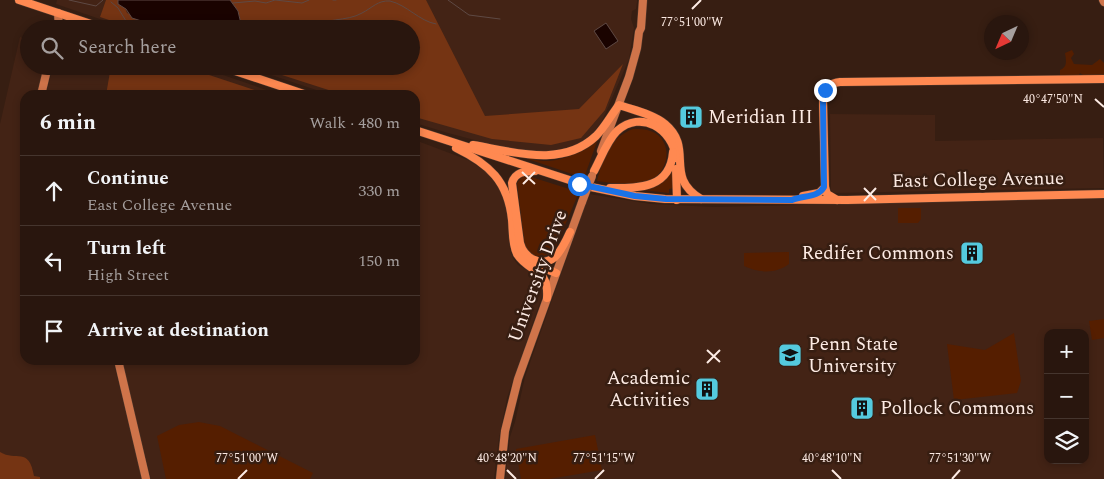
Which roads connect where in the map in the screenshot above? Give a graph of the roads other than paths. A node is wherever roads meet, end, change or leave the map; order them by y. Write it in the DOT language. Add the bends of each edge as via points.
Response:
graph roads {
  1 [pos="19,0"];
  2 [pos="638,0"];
  3 [pos="643,0"];
  4 [pos="58,13"];
  5 [pos="58,20"];
  6 [pos="79,20"];
  7 [pos="639,32"];
  8 [pos="46,75"];
  9 [pos="247,75"];
  10 [pos="1104,79"];
  11 [pos="43,90"];
  12 [pos="293,90"];
  13 [pos="619,105"];
  14 [pos="420,132"];
  15 [pos="437,137"];
  16 [pos="450,142"];
  17 [pos="673,145"];
  18 [pos="540,171"];
  19 [pos="593,174"];
  20 [pos="824,187"];
  21 [pos="594,188"];
  22 [pos="1104,194"];
  23 [pos="677,200"];
  24 [pos="703,200"];
  25 [pos="792,200"];
  26 [pos="837,200"];
  27 [pos="570,232"];
  28 [pos="527,264"];
  29 [pos="556,273"];
  30 [pos="548,298"];
  31 [pos="119,365"];
  32 [pos="146,479"];
  33 [pos="500,479"];
  1 -- 4 [label="main road"];
  2 -- 7 [label="main road, University Drive"];
  3 -- 7 [label="main road, University Drive"];
  4 -- 5 [label="main road"];
  4 -- 6 [label="main road"];
  7 -- 13 [label="main road, University Drive"];
  8 -- 11 [label="main road"];
  9 -- 12 [label="main road"];
  10 -- 20 [label="main road" via="831,84 823,99"];
  13 -- 16 [label="main road" via="596,136 579,148 559,155 535,155"];
  13 -- 19 [label="main road, University Drive"];
  13 -- 24 [label="main road" via="670,128 680,148 682,180"];
  14 -- 15 [label="main road, East College Avenue"];
  15 -- 16 [label="main road, East College Avenue"];
  15 -- 28 [label="main road" via="476,158 502,184 509,202 516,250"];
  16 -- 18 [label="main road, East College Avenue"];
  17 -- 19 [label="main road" via="657,126 644,122 630,123 614,135"];
  17 -- 21 [label="main road" via="670,168 655,183 630,188"];
  17 -- 23 [label="main road"];
  18 -- 21 [label="main road, East College Avenue"];
  18 -- 27 [label="main road" via="520,173 512,183 522,248 532,259 548,260 561,250"];
  19 -- 27 [label="main road, University Drive, bridge"];
  20 -- 25 [label="main road, East College Avenue" via="817,194"];
  20 -- 26 [label="main road"];
  21 -- 23 [label="main road, East College Avenue"];
  22 -- 26 [label="main road, East College Avenue"];
  23 -- 24 [label="main road, East College Avenue"];
  24 -- 25 [label="main road, East College Avenue"];
  25 -- 26 [label="main road, East College Avenue"];
  27 -- 29 [label="main road, University Drive"];
  28 -- 29 [label="main road"];
  28 -- 30 [label="main road" via="544,278"];
  29 -- 30 [label="main road, University Drive"];
  30 -- 33 [label="main road, University Drive" via="518,379 506,430"];
  31 -- 32 [label="main road"];
}
